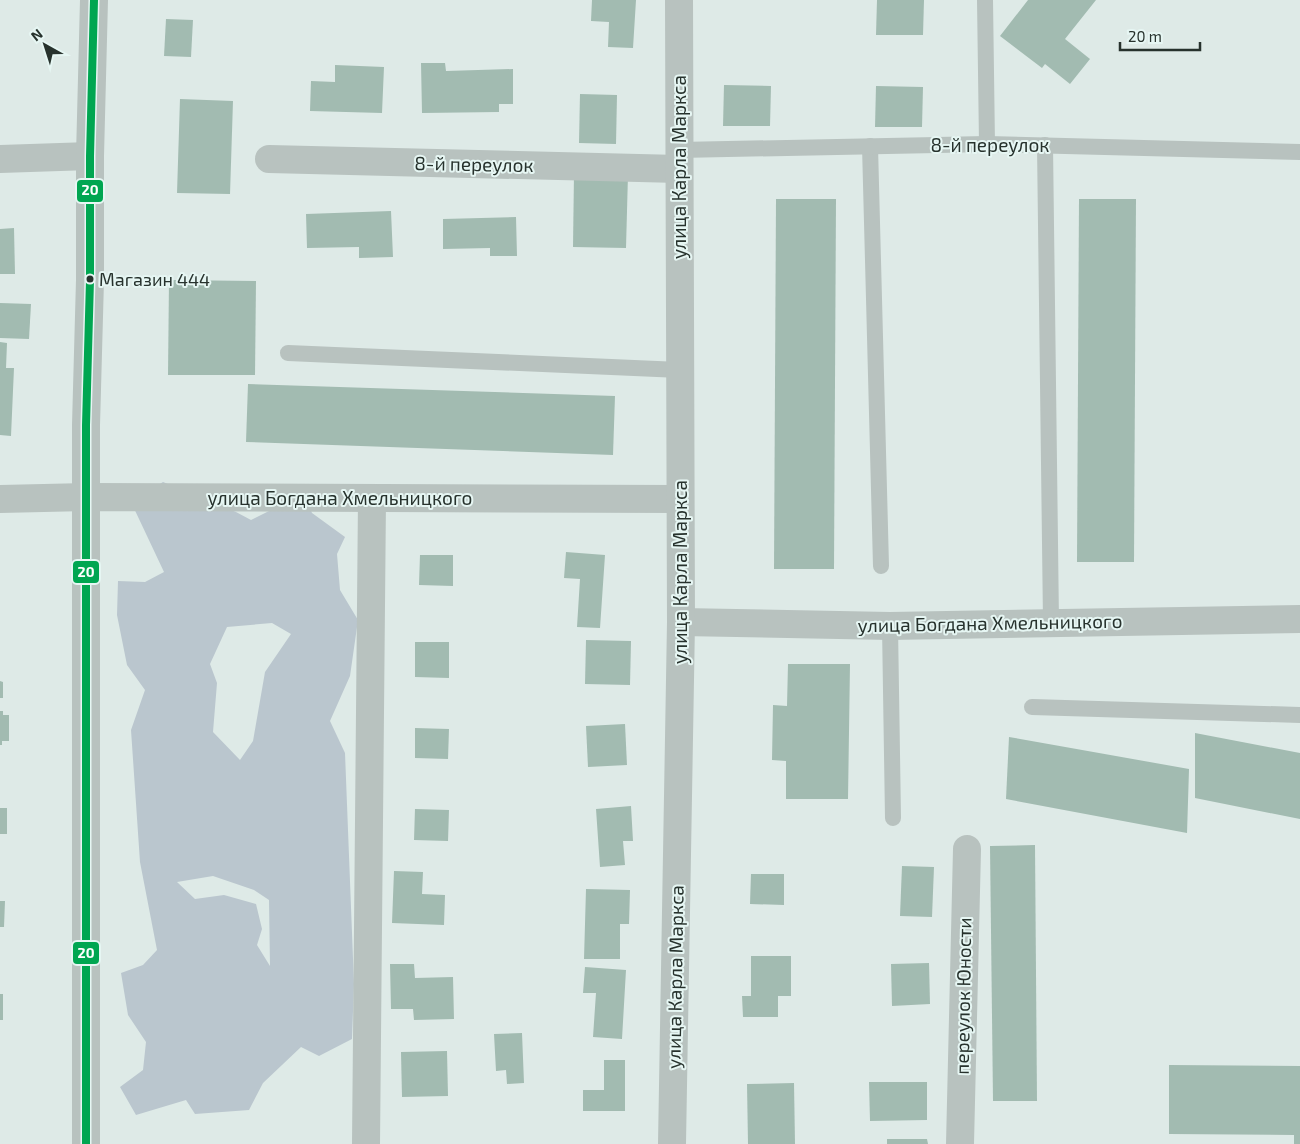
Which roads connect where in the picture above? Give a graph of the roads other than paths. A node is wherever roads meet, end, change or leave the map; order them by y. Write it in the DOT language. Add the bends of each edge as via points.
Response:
graph roads {
  1 [pos="94,0"];
  2 [pos="680,0"];
  3 [pos="985,0"];
  4 [pos="987,144"];
  5 [pos="1045,145"];
  6 [pos="870,146"];
  7 [pos="1300,152"];
  8 [pos="90,156"];
  9 [pos="0,159"];
  10 [pos="269,159"];
  11 [pos="679,159"];
  12 [pos="288,353"];
  13 [pos="680,370"];
  14 [pos="87,497"];
  15 [pos="372,498"];
  16 [pos="0,499"];
  17 [pos="680,499"];
  18 [pos="881,566"];
  19 [pos="1300,619"];
  20 [pos="681,622"];
  21 [pos="1051,622"];
  22 [pos="890,626"];
  23 [pos="1032,707"];
  24 [pos="1300,715"];
  25 [pos="894,818"];
  26 [pos="967,849"];
  27 [pos="86,1144"];
  28 [pos="366,1144"];
  29 [pos="672,1144"];
  30 [pos="960,1144"];
  1 -- 8 [label="street"];
  2 -- 11 [label="street, улица Карла Маркса"];
  3 -- 4 [label="lane"];
  4 -- 5 [label="lane, 8-й переулок"];
  4 -- 6 [label="lane, 8-й переулок"];
  5 -- 7 [label="lane, 8-й переулок"];
  5 -- 21 [label="lane"];
  6 -- 11 [label="lane, 8-й переулок"];
  6 -- 18 [label="lane"];
  8 -- 9 [label="street"];
  8 -- 14 [label="street"];
  10 -- 11 [label="street, 8-й переулок"];
  11 -- 13 [label="street, улица Карла Маркса"];
  12 -- 13 [label="lane"];
  13 -- 17 [label="street, улица Карла Маркса"];
  14 -- 15 [label="street, улица Богдана Хмельницкого"];
  14 -- 16 [label="street, улица Богдана Хмельницкого"];
  14 -- 27 [label="street"];
  15 -- 17 [label="street, улица Богдана Хмельницкого"];
  15 -- 28 [label="street"];
  17 -- 20 [label="street, улица Карла Маркса"];
  19 -- 21 [label="street, улица Богдана Хмельницкого"];
  20 -- 22 [label="street, улица Богдана Хмельницкого"];
  20 -- 29 [label="street, улица Карла Маркса"];
  21 -- 22 [label="street, улица Богдана Хмельницкого"];
  22 -- 25 [label="lane"];
  23 -- 24 [label="lane"];
  26 -- 30 [label="street, переулок Юности"];
}
